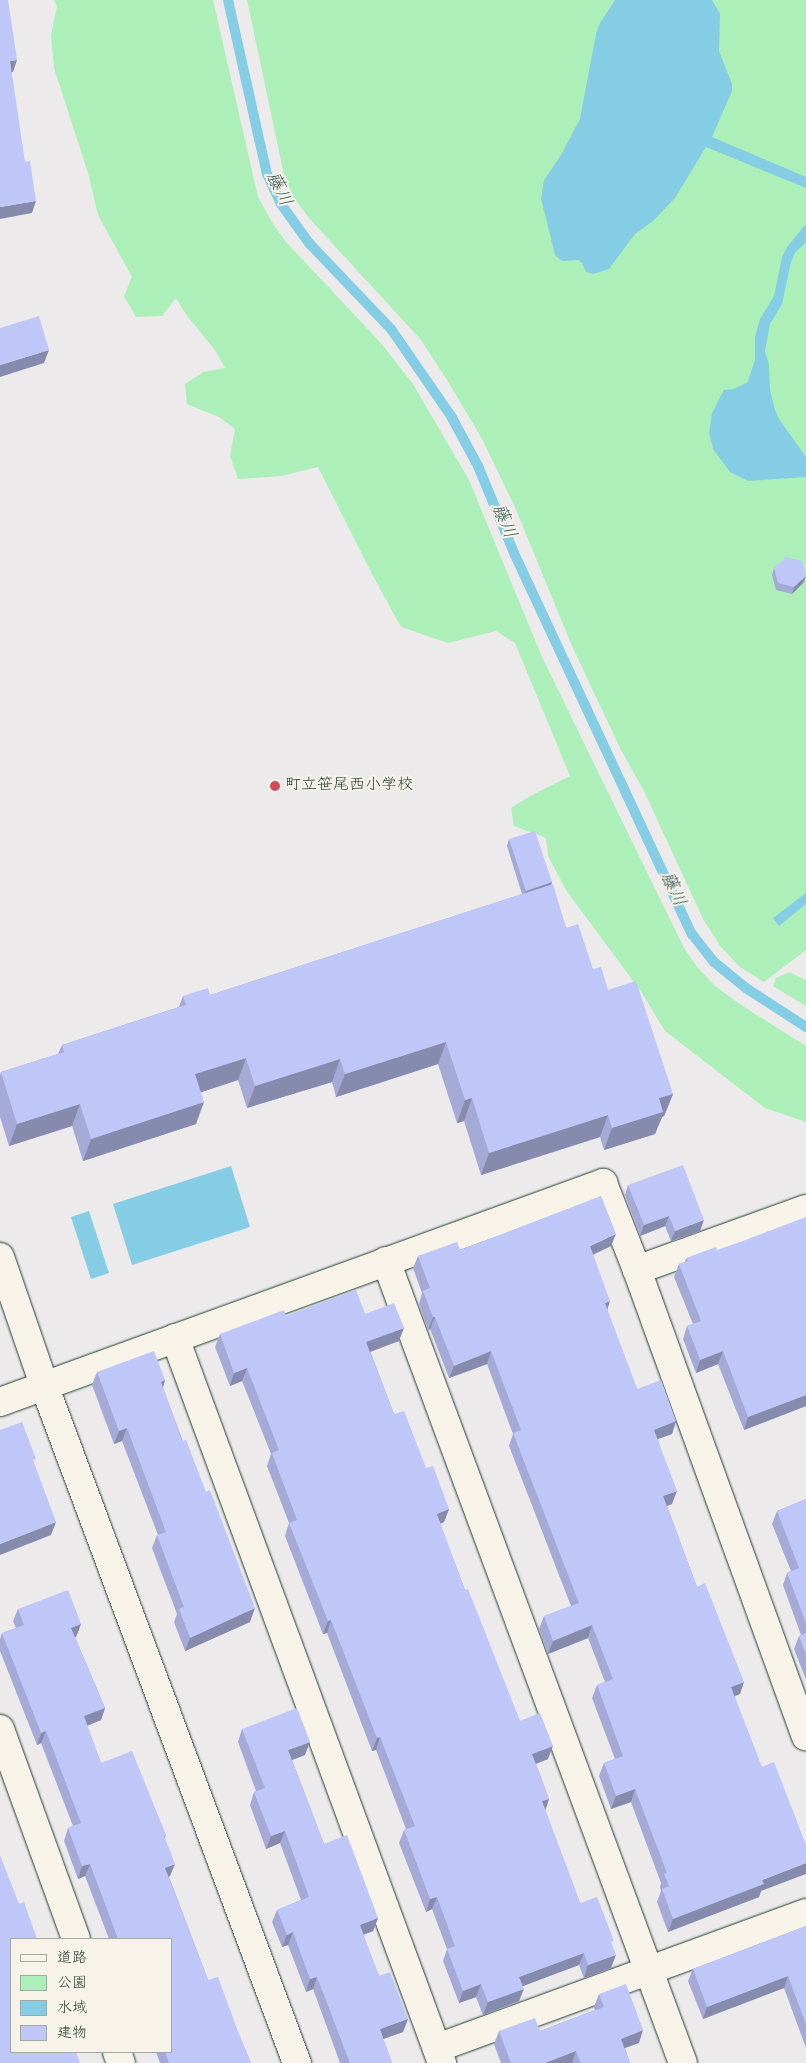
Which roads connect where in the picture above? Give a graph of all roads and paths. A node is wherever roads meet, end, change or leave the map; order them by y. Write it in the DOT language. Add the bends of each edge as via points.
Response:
graph roads {
  1 [pos="806,1209"];
  2 [pos="0,1257"];
  3 [pos="386,1261"];
  4 [pos="637,1270"];
  5 [pos="175,1338"];
  6 [pos="44,1385"];
  7 [pos="0,1402"];
  8 [pos="0,1729"];
  9 [pos="806,1736"];
  10 [pos="806,1913"];
  11 [pos="76,1938"];
  12 [pos="649,1969"];
  13 [pos="439,2055"];
  14 [pos="297,2063"];
  15 [pos="683,2063"];
  1 -- 4 [label="street"];
  2 -- 6 [label="street"];
  3 -- 4 [label="street" via="603,1183"];
  3 -- 5 [label="street"];
  3 -- 12 [label="street"];
  4 -- 9 [label="street"];
  5 -- 6 [label="street"];
  5 -- 13 [label="street"];
  6 -- 7 [label="street"];
  6 -- 14 [label="street"];
  8 -- 11 [label="street"];
  10 -- 12 [label="street"];
  12 -- 13 [label="street"];
  12 -- 15 [label="street"];
}
